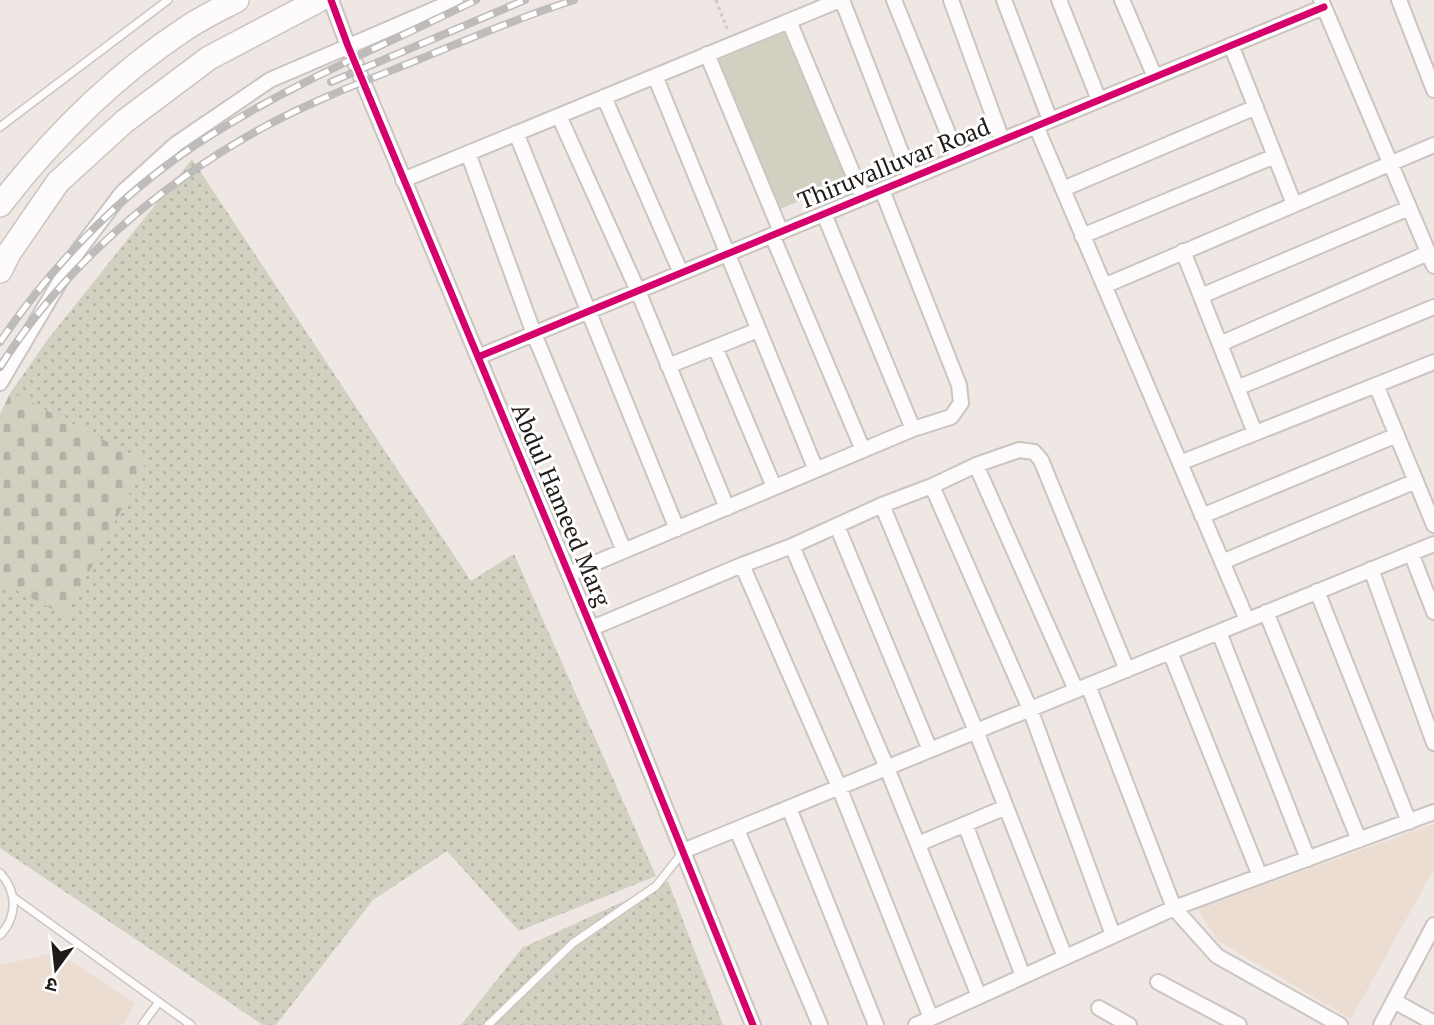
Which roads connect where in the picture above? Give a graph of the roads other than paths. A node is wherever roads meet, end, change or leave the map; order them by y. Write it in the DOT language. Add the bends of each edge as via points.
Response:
graph roads {
  1 [pos="168,0"];
  2 [pos="237,0"];
  3 [pos="319,0"];
  4 [pos="331,0"];
  5 [pos="456,0"];
  6 [pos="841,0"];
  7 [pos="894,0"];
  8 [pos="951,0"];
  9 [pos="1004,0"];
  10 [pos="1059,0"];
  11 [pos="1122,0"];
  12 [pos="1399,0"];
  13 [pos="1323,4"];
  14 [pos="789,21"];
  15 [pos="1231,45"];
  16 [pos="348,46"];
  17 [pos="708,54"];
  18 [pos="655,76"];
  19 [pos="1155,77"];
  20 [pos="1434,90"];
  21 [pos="604,97"];
  22 [pos="1099,100"];
  23 [pos="1256,107"];
  24 [pos="559,116"];
  25 [pos="1050,120"];
  26 [pos="1036,126"];
  27 [pos="0,127"];
  28 [pos="516,133"];
  29 [pos="1002,140"];
  30 [pos="1434,145"];
  31 [pos="468,153"];
  32 [pos="1275,156"];
  33 [pos="958,158"];
  34 [pos="1390,162"];
  35 [pos="911,178"];
  36 [pos="403,180"];
  37 [pos="1062,189"];
  38 [pos="881,190"];
  39 [pos="863,198"];
  40 [pos="1294,204"];
  41 [pos="0,205"];
  42 [pos="1409,208"];
  43 [pos="824,214"];
  44 [pos="777,233"];
  45 [pos="1083,236"];
  46 [pos="1183,251"];
  47 [pos="727,254"];
  48 [pos="1431,260"];
  49 [pos="0,271"];
  50 [pos="681,273"];
  51 [pos="1104,286"];
  52 [pos="638,291"];
  53 [pos="1201,296"];
  54 [pos="1434,307"];
  55 [pos="587,312"];
  56 [pos="758,330"];
  57 [pos="534,334"];
  58 [pos="1220,344"];
  59 [pos="715,347"];
  60 [pos="478,357"];
  61 [pos="1434,362"];
  62 [pos="668,366"];
  63 [pos="0,383"];
  64 [pos="1376,385"];
  65 [pos="1237,388"];
  66 [pos="913,429"];
  67 [pos="1255,433"];
  68 [pos="1396,435"];
  69 [pos="863,450"];
  70 [pos="1180,463"];
  71 [pos="976,466"];
  72 [pos="816,470"];
  73 [pos="1416,481"];
  74 [pos="932,486"];
  75 [pos="774,487"];
  76 [pos="882,505"];
  77 [pos="727,508"];
  78 [pos="1202,516"];
  79 [pos="1434,525"];
  80 [pos="837,526"];
  81 [pos="677,528"];
  82 [pos="1434,544"];
  83 [pos="792,546"];
  84 [pos="624,551"];
  85 [pos="1411,553"];
  86 [pos="1222,562"];
  87 [pos="742,565"];
  88 [pos="1371,569"];
  89 [pos="569,574"];
  90 [pos="1317,591"];
  91 [pos="1266,612"];
  92 [pos="1434,612"];
  93 [pos="1247,620"];
  94 [pos="592,628"];
  95 [pos="1219,632"];
  96 [pos="1170,652"];
  97 [pos="1127,670"];
  98 [pos="1082,688"];
  99 [pos="1030,709"];
  100 [pos="976,731"];
  101 [pos="1434,743"];
  102 [pos="930,750"];
  103 [pos="887,768"];
  104 [pos="839,787"];
  105 [pos="1006,807"];
  106 [pos="789,808"];
  107 [pos="1434,813"];
  108 [pos="1409,822"];
  109 [pos="965,824"];
  110 [pos="737,830"];
  111 [pos="1359,840"];
  112 [pos="918,844"];
  113 [pos="683,851"];
  114 [pos="1308,859"];
  115 [pos="0,873"];
  116 [pos="1260,876"];
  117 [pos="13,897"];
  118 [pos="1174,908"];
  119 [pos="1434,925"];
  120 [pos="0,935"];
  121 [pos="1113,935"];
  122 [pos="1420,951"];
  123 [pos="1065,957"];
  124 [pos="1434,959"];
  125 [pos="1023,976"];
  126 [pos="1158,982"];
  127 [pos="979,996"];
  128 [pos="1394,1001"];
  129 [pos="159,1002"];
  130 [pos="1099,1008"];
  131 [pos="931,1018"];
  132 [pos="1434,1023"];
  133 [pos="142,1025"];
  134 [pos="191,1025"];
  135 [pos="488,1025"];
  136 [pos="753,1025"];
  137 [pos="820,1025"];
  138 [pos="876,1025"];
  139 [pos="916,1025"];
  140 [pos="1129,1025"];
  141 [pos="1239,1025"];
  142 [pos="1340,1025"];
  143 [pos="1381,1025"];
  1 -- 27 [label="lane"];
  2 -- 41 [label="main road" via="186,29 100,95 32,164"];
  3 -- 49 [label="main road" via="209,58 125,121 58,182"];
  4 -- 16 [label="street, Abdul Hameed Marg"];
  5 -- 16 [label="street"];
  6 -- 14 [label="street"];
  6 -- 35 [label="street"];
  7 -- 33 [label="street"];
  8 -- 29 [label="street"];
  9 -- 25 [label="street"];
  10 -- 22 [label="street"];
  11 -- 19 [label="street"];
  12 -- 20 [label="street"];
  13 -- 15 [label="street, Thiruvalluvar Road"];
  13 -- 34 [label="street"];
  14 -- 17 [label="street"];
  14 -- 39 [label="street"];
  15 -- 19 [label="street, Thiruvalluvar Road"];
  15 -- 23 [label="street"];
  16 -- 36 [label="street, Abdul Hameed Marg"];
  16 -- 63 [label="street" via="270,80 176,144 122,193 78,251"];
  17 -- 18 [label="street"];
  17 -- 44 [label="street"];
  18 -- 21 [label="street"];
  18 -- 47 [label="street"];
  19 -- 22 [label="street, Thiruvalluvar Road"];
  21 -- 24 [label="street"];
  21 -- 50 [label="street"];
  22 -- 25 [label="street, Thiruvalluvar Road"];
  23 -- 32 [label="street"];
  23 -- 37 [label="street"];
  24 -- 28 [label="street"];
  24 -- 52 [label="street"];
  25 -- 26 [label="street, Thiruvalluvar Road"];
  26 -- 29 [label="street, Thiruvalluvar Road"];
  26 -- 37 [label="street"];
  28 -- 31 [label="street"];
  28 -- 55 [label="street"];
  29 -- 33 [label="street, Thiruvalluvar Road"];
  30 -- 34 [label="street"];
  31 -- 36 [label="street"];
  31 -- 57 [label="street"];
  32 -- 40 [label="street"];
  32 -- 45 [label="street"];
  33 -- 35 [label="street, Thiruvalluvar Road"];
  34 -- 40 [label="street"];
  34 -- 42 [label="street"];
  35 -- 38 [label="street, Thiruvalluvar Road"];
  36 -- 60 [label="street, Abdul Hameed Marg"];
  37 -- 45 [label="street"];
  38 -- 39 [label="street, Thiruvalluvar Road"];
  38 -- 66 [label="street" via="959,385 961,403 951,417"];
  39 -- 43 [label="street, Thiruvalluvar Road"];
  40 -- 46 [label="street"];
  42 -- 48 [label="street"];
  42 -- 53 [label="street"];
  43 -- 44 [label="street, Thiruvalluvar Road"];
  43 -- 66 [label="street"];
  44 -- 47 [label="street, Thiruvalluvar Road"];
  44 -- 69 [label="street"];
  45 -- 51 [label="street"];
  46 -- 51 [label="street"];
  46 -- 53 [label="street"];
  47 -- 50 [label="street, Thiruvalluvar Road"];
  47 -- 56 [label="street"];
  48 -- 58 [label="street"];
  50 -- 52 [label="street, Thiruvalluvar Road"];
  51 -- 70 [label="street"];
  52 -- 55 [label="street, Thiruvalluvar Road"];
  52 -- 62 [label="street"];
  53 -- 58 [label="street"];
  54 -- 65 [label="street"];
  55 -- 57 [label="street, Thiruvalluvar Road"];
  55 -- 81 [label="street"];
  56 -- 59 [label="street"];
  56 -- 72 [label="street"];
  57 -- 60 [label="street, Thiruvalluvar Road"];
  57 -- 84 [label="street"];
  58 -- 65 [label="street"];
  59 -- 62 [label="street"];
  59 -- 75 [label="street"];
  60 -- 89 [label="street, Abdul Hameed Marg"];
  61 -- 64 [label="street"];
  62 -- 77 [label="street"];
  64 -- 67 [label="street"];
  64 -- 68 [label="street"];
  65 -- 67 [label="street"];
  66 -- 69 [label="street"];
  67 -- 70 [label="street"];
  68 -- 73 [label="street"];
  68 -- 78 [label="street"];
  69 -- 72 [label="street"];
  70 -- 78 [label="street"];
  71 -- 74 [label="street"];
  71 -- 97 [label="street" via="1019,450 1034,452 1041,460"];
  71 -- 98 [label="street"];
  72 -- 75 [label="street"];
  73 -- 79 [label="street"];
  73 -- 86 [label="street"];
  74 -- 76 [label="street"];
  74 -- 99 [label="street"];
  75 -- 77 [label="street"];
  76 -- 80 [label="street"];
  76 -- 100 [label="street"];
  77 -- 81 [label="street"];
  78 -- 86 [label="street"];
  80 -- 83 [label="street"];
  80 -- 102 [label="street"];
  81 -- 84 [label="street"];
  82 -- 85 [label="street"];
  83 -- 87 [label="street"];
  83 -- 103 [label="street"];
  84 -- 89 [label="street"];
  85 -- 88 [label="street"];
  85 -- 92 [label="street"];
  86 -- 93 [label="street"];
  87 -- 94 [label="street"];
  87 -- 104 [label="street"];
  88 -- 90 [label="street"];
  88 -- 101 [label="street"];
  89 -- 94 [label="street, Abdul Hameed Marg"];
  90 -- 91 [label="street"];
  90 -- 108 [label="street"];
  91 -- 93 [label="street"];
  91 -- 111 [label="street"];
  93 -- 95 [label="street"];
  94 -- 113 [label="street, Abdul Hameed Marg"];
  95 -- 96 [label="street"];
  95 -- 114 [label="street"];
  96 -- 97 [label="street"];
  96 -- 116 [label="street"];
  97 -- 98 [label="street"];
  98 -- 99 [label="street"];
  98 -- 118 [label="street"];
  99 -- 100 [label="street"];
  99 -- 121 [label="street"];
  100 -- 102 [label="street"];
  100 -- 105 [label="street"];
  102 -- 103 [label="street"];
  103 -- 104 [label="street"];
  103 -- 112 [label="street"];
  104 -- 106 [label="street"];
  104 -- 131 [label="street"];
  105 -- 109 [label="street"];
  105 -- 123 [label="street"];
  106 -- 110 [label="street"];
  106 -- 138 [label="street"];
  107 -- 108 [label="street"];
  108 -- 111 [label="street"];
  109 -- 112 [label="street"];
  109 -- 125 [label="street"];
  110 -- 113 [label="street"];
  110 -- 137 [label="street"];
  111 -- 114 [label="street"];
  112 -- 127 [label="street"];
  113 -- 135 [label="lane" via="656,886 573,943"];
  113 -- 136 [label="street, Abdul Hameed Marg"];
  114 -- 116 [label="street"];
  115 -- 117 [label="lane"];
  116 -- 118 [label="street"];
  117 -- 120 [label="lane" via="13,913"];
  117 -- 129 [label="lane"];
  118 -- 121 [label="street"];
  118 -- 142 [label="street" via="1217,956"];
  119 -- 122 [label="street"];
  121 -- 123 [label="street"];
  122 -- 124 [label="street"];
  122 -- 128 [label="street"];
  123 -- 125 [label="street"];
  125 -- 127 [label="street"];
  126 -- 141 [label="street"];
  127 -- 131 [label="street"];
  128 -- 132 [label="street"];
  128 -- 143 [label="street"];
  129 -- 133 [label="lane"];
  129 -- 134 [label="lane"];
  130 -- 140 [label="street"];
  131 -- 139 [label="street"];
}
